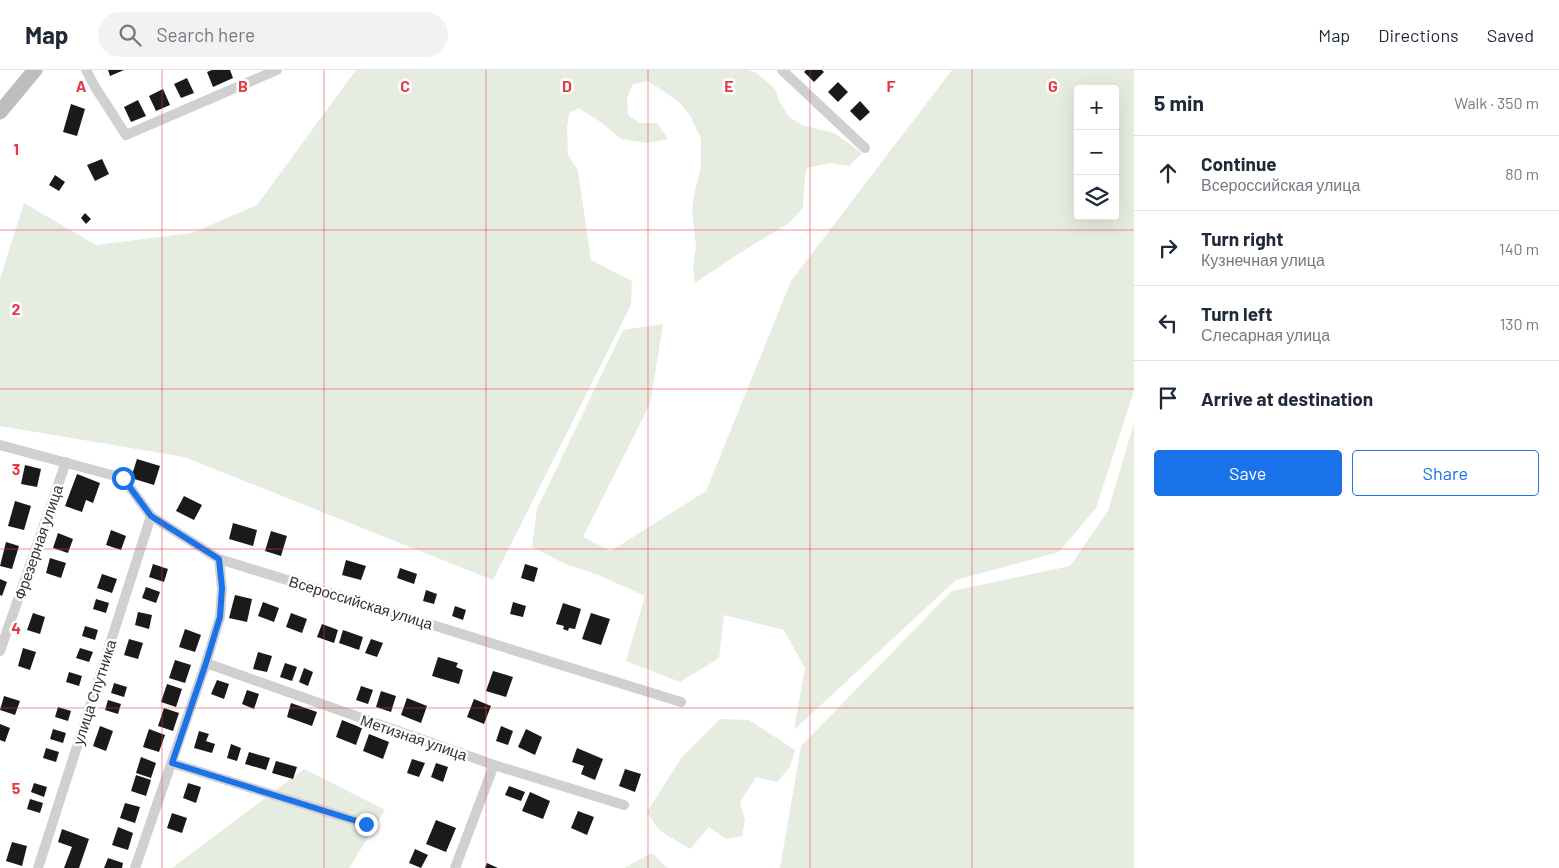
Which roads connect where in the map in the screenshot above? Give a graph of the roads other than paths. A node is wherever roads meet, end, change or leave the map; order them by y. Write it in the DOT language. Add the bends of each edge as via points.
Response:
graph roads {
  1 [pos="35,70"];
  2 [pos="86,70"];
  3 [pos="277,70"];
  4 [pos="788,72"];
  5 [pos="0,112"];
  6 [pos="865,148"];
  7 [pos="0,445"];
  8 [pos="66,462"];
  9 [pos="151,516"];
  10 [pos="219,559"];
  11 [pos="0,651"];
  12 [pos="206,663"];
  13 [pos="681,702"];
  14 [pos="172,763"];
  15 [pos="494,765"];
  16 [pos="624,805"];
  17 [pos="366,824"];
  18 [pos="38,868"];
  19 [pos="135,868"];
  20 [pos="455,868"];
  1 -- 5 [label="street"];
  2 -- 3 [label="street" via="126,135"];
  4 -- 6 [label="street"];
  7 -- 8 [label="street, Всероссийская улица"];
  8 -- 9 [label="street, Всероссийская улица" via="123,478"];
  8 -- 11 [label="street, Фрезерная улица"];
  9 -- 10 [label="street, Всероссийская улица"];
  9 -- 18 [label="street, улица Спутника"];
  10 -- 12 [label="street" via="220,617"];
  10 -- 13 [label="street, Всероссийская улица"];
  12 -- 14 [label="street"];
  12 -- 15 [label="street, Метизная улица"];
  14 -- 17 [label="street"];
  14 -- 19 [label="street"];
  15 -- 16 [label="street, Метизная улица"];
  15 -- 20 [label="street"];
}
